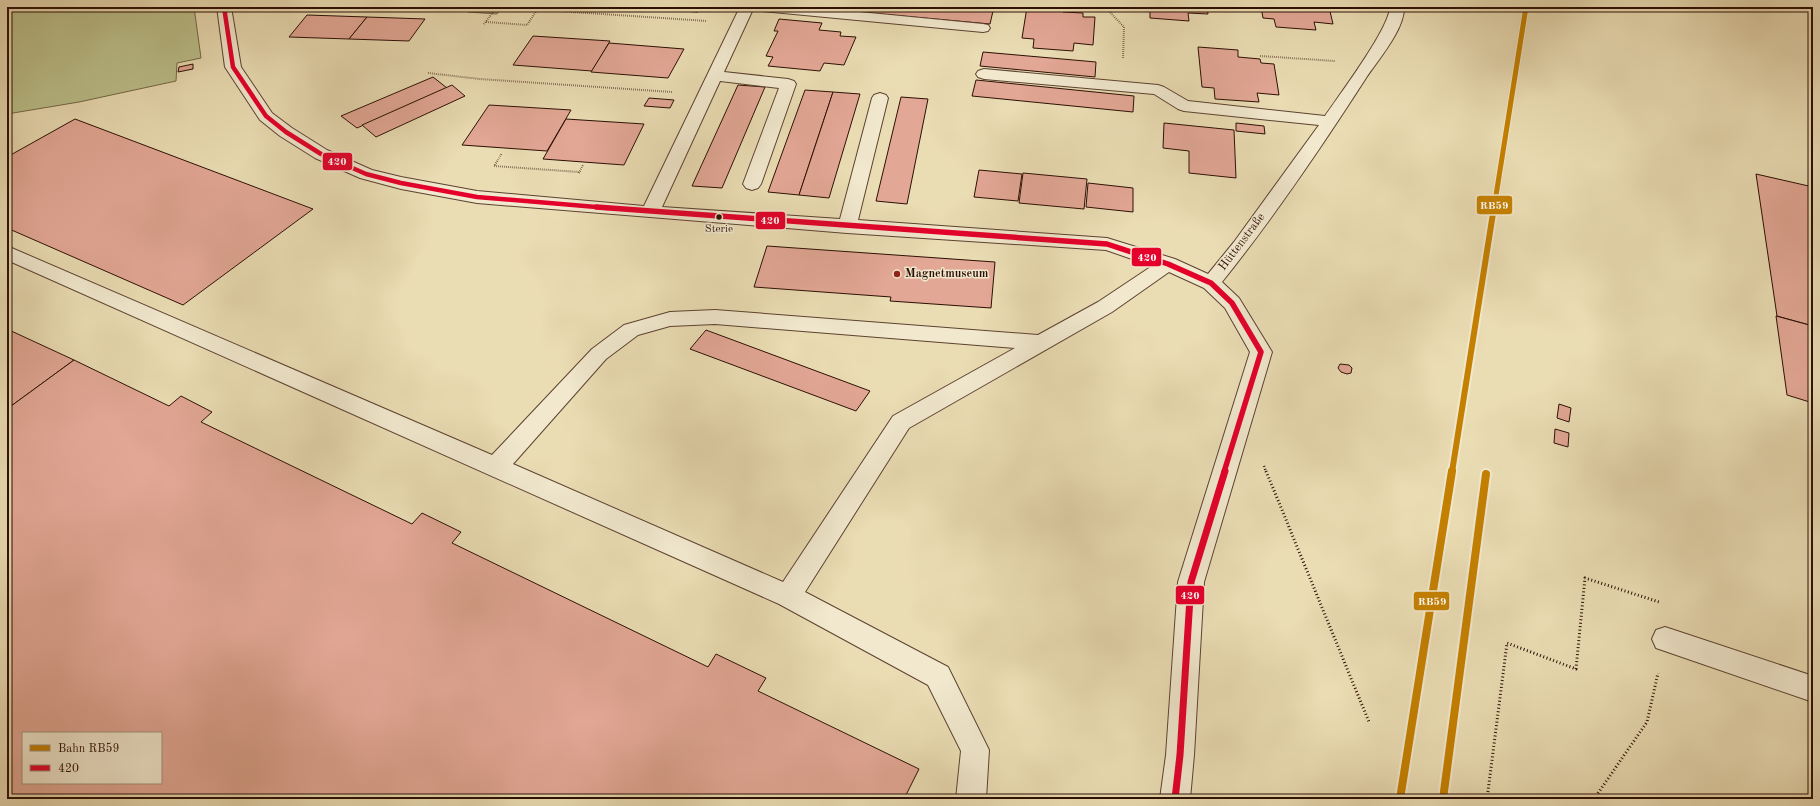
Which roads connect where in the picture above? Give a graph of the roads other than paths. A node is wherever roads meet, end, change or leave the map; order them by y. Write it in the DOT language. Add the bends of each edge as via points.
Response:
graph roads {
  1 [pos="224,7"];
  2 [pos="747,7"];
  3 [pos="762,7"];
  4 [pos="1397,7"];
  5 [pos="983,28"];
  6 [pos="984,74"];
  7 [pos="714,76"];
  8 [pos="880,98"];
  9 [pos="1330,121"];
  10 [pos="752,184"];
  11 [pos="650,212"];
  12 [pos="847,227"];
  13 [pos="7,252"];
  14 [pos="1168,264"];
  15 [pos="1211,283"];
  16 [pos="1042,343"];
  17 [pos="496,467"];
  18 [pos="788,596"];
  19 [pos="1665,639"];
  20 [pos="1813,689"];
  21 [pos="971,799"];
  22 [pos="1175,799"];
  1 -- 11 [label="street" via="233,67 266,116 286,132 322,154 366,174 477,197"];
  2 -- 7 [label="street"];
  3 -- 5 [label="street"];
  4 -- 9 [label="street, Hüttenstraße" via="1398,13 1390,30"];
  6 -- 9 [label="street" via="1158,90 1184,106"];
  7 -- 10 [label="street" via="788,84"];
  7 -- 11 [label="street"];
  8 -- 12 [label="street"];
  9 -- 15 [label="street, Hüttenstraße" via="1241,246"];
  11 -- 12 [label="street"];
  12 -- 14 [label="street" via="1107,244"];
  13 -- 17 [label="street"];
  14 -- 15 [label="street"];
  14 -- 16 [label="street" via="1105,307"];
  15 -- 22 [label="street, Hüttenstraße" via="1232,303 1261,352 1191,582"];
  16 -- 17 [label="street" via="715,317 670,319 631,330 599,354"];
  16 -- 18 [label="street" via="902,422"];
  17 -- 18 [label="street"];
  18 -- 21 [label="street" via="938,676 975,750"];
  19 -- 20 [label="street"];
}
